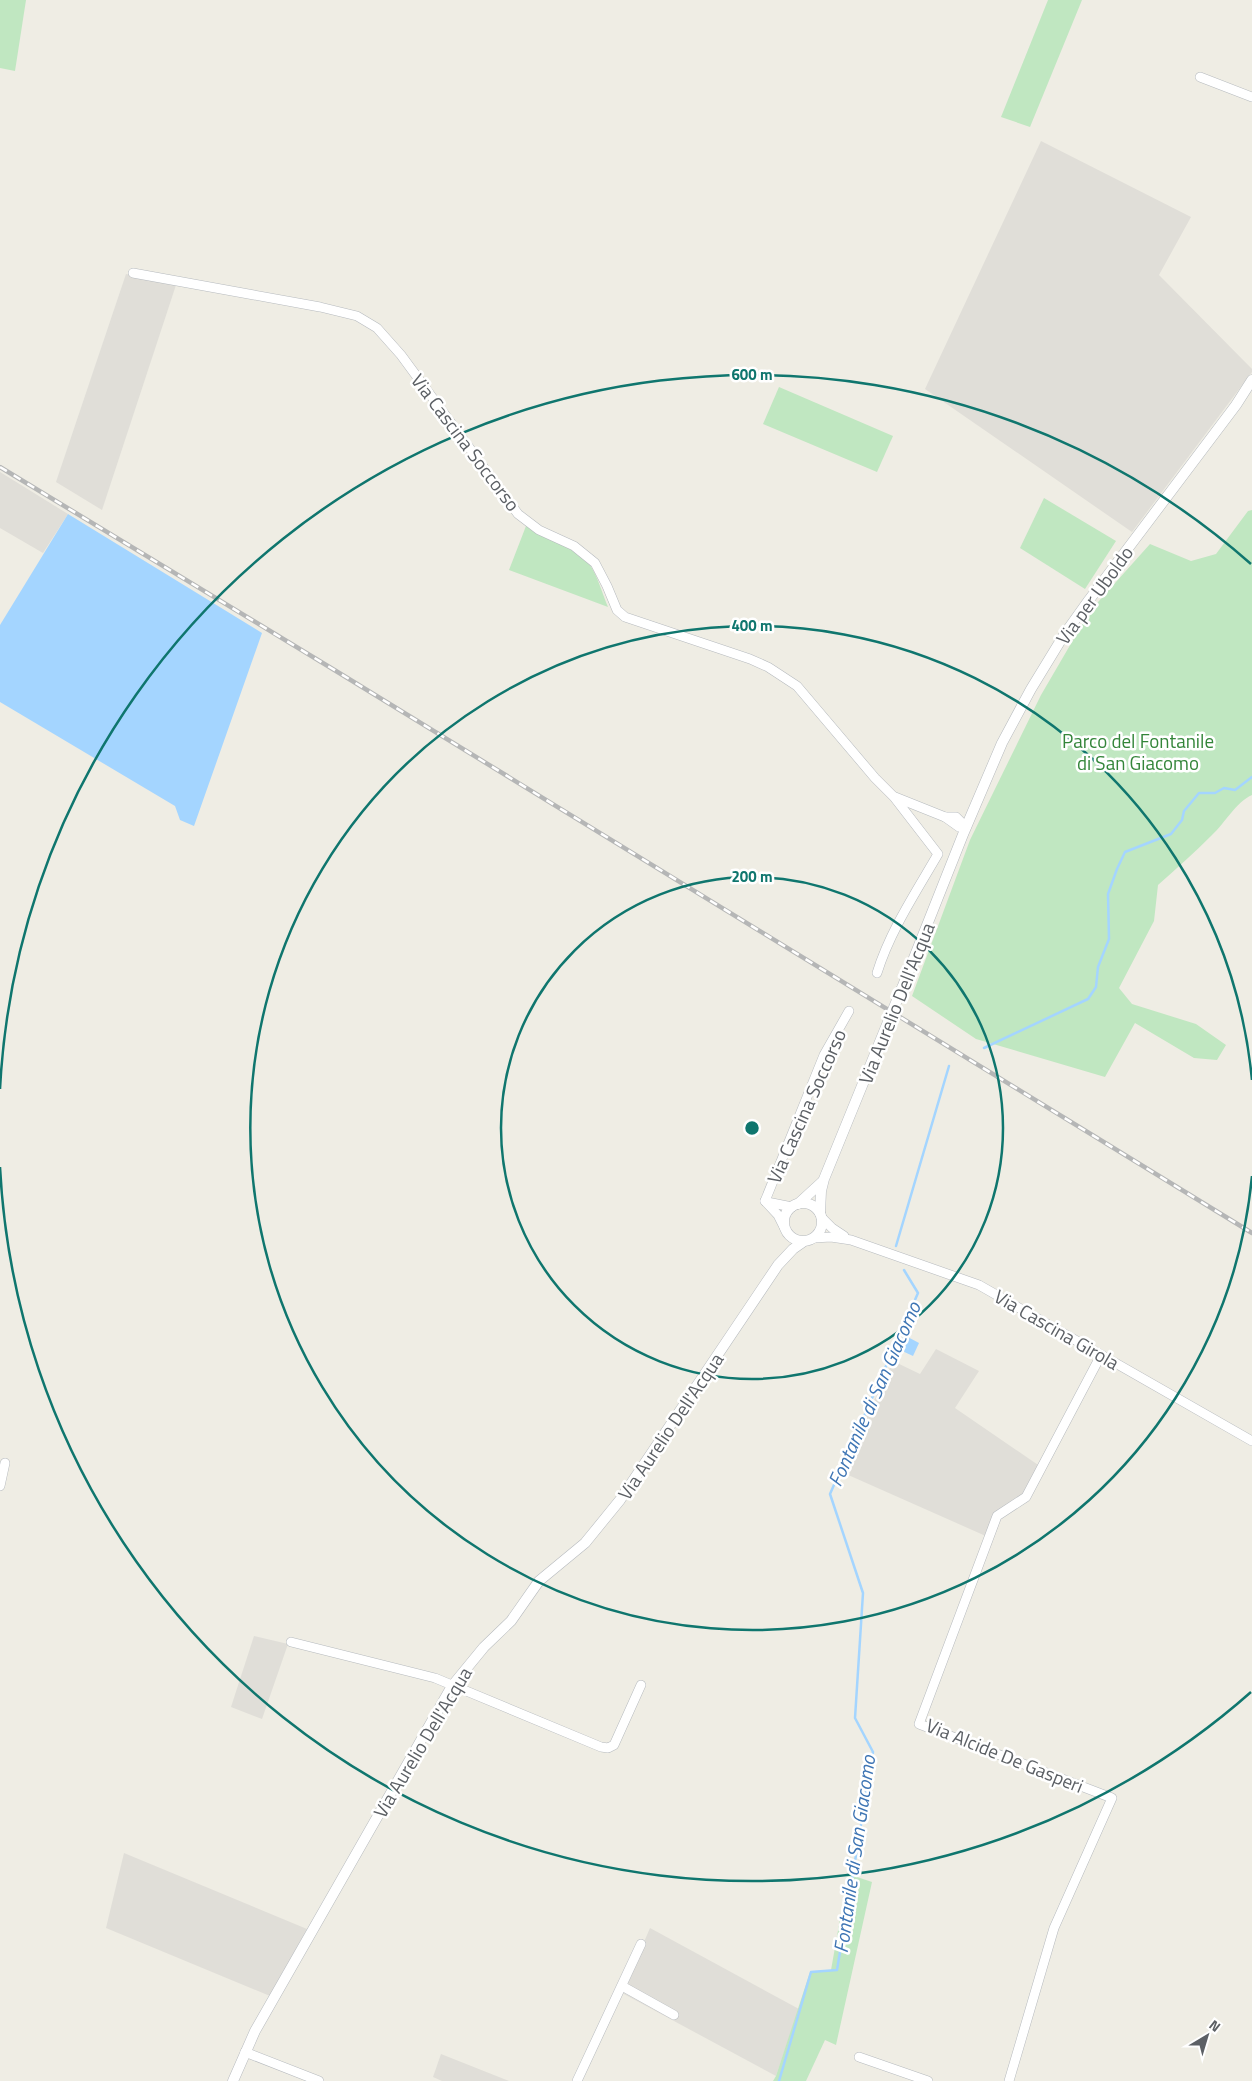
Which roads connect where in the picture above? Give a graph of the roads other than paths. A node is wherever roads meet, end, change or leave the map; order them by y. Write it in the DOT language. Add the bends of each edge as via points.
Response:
graph roads {
  1 [pos="1200,76"];
  2 [pos="1252,97"];
  3 [pos="133,273"];
  4 [pos="1252,380"];
  5 [pos="894,796"];
  6 [pos="966,827"];
  7 [pos="877,973"];
  8 [pos="849,1011"];
  9 [pos="824,1179"];
  10 [pos="764,1201"];
  11 [pos="795,1205"];
  12 [pos="820,1215"];
  13 [pos="786,1230"];
  14 [pos="814,1238"];
  15 [pos="851,1240"];
  16 [pos="803,1242"];
  17 [pos="778,1265"];
  18 [pos="1101,1355"];
  19 [pos="1252,1441"];
  20 [pos="5,1464"];
  21 [pos="0,1486"];
  22 [pos="291,1642"];
  23 [pos="642,1685"];
  24 [pos="452,1686"];
  25 [pos="641,1944"];
  26 [pos="622,1986"];
  27 [pos="674,2016"];
  28 [pos="245,2052"];
  29 [pos="859,2058"];
  30 [pos="233,2081"];
  31 [pos="319,2081"];
  32 [pos="576,2081"];
  33 [pos="928,2081"];
  34 [pos="1008,2081"];
  1 -- 2 [label="street"];
  3 -- 5 [label="street, Via Cascina Soccorso" via="320,307 357,316 377,328 401,354 518,514 539,530 574,546 595,563 620,614 750,659 797,686"];
  4 -- 6 [label="street, Via per Uboldo" via="1054,650 1002,743"];
  5 -- 6 [label="street, Via Cascina Soccorso" via="945,816 956,817"];
  5 -- 7 [label="street, Via Cascina Soccorso" via="938,854 893,934"];
  6 -- 9 [label="street, Via Aurelio Dell'Acqua, bridge"];
  8 -- 10 [label="street, Via Cascina Soccorso" via="824,1055"];
  9 -- 11 [label="street, Via Aurelio Dell'Acqua" via="810,1195"];
  9 -- 12 [label="street, Via Aurelio Dell'Acqua"];
  10 -- 11 [label="street, Via Cascina Soccorso"];
  10 -- 13 [label="street, Via Cascina Soccorso" via="778,1215"];
  11 -- 12 [label="street" via="808,1204"];
  11 -- 13 [label="street" via="785,1215"];
  12 -- 14 [label="street" via="821,1229"];
  12 -- 15 [label="street, Via Cascina Girola" via="832,1228"];
  13 -- 16 [label="street"];
  13 -- 17 [label="street, Via Aurelio Dell'Acqua" via="784,1251"];
  14 -- 15 [label="street, Via Cascina Girola"];
  14 -- 16 [label="street"];
  15 -- 18 [label="street, Via Cascina Girola" via="978,1285"];
  16 -- 17 [label="street, Via Aurelio Dell'Acqua"];
  17 -- 24 [label="street, Via Aurelio Dell'Acqua" via="615,1506 585,1543 539,1581 511,1621 477,1653"];
  18 -- 19 [label="street, Via Cascina Girola"];
  18 -- 34 [label="street, Via Alcide De Gasperi" via="1026,1497 996,1516 919,1724 1112,1798 1054,1928"];
  20 -- 21 [label="street"];
  22 -- 24 [label="street" via="415,1672"];
  23 -- 24 [label="street" via="617,1741 608,1748"];
  24 -- 28 [label="street, Via Aurelio Dell'Acqua"];
  25 -- 26 [label="street"];
  26 -- 27 [label="street"];
  26 -- 32 [label="street"];
  28 -- 30 [label="street, Via Aurelio Dell'Acqua"];
  28 -- 31 [label="street"];
  29 -- 33 [label="street"];
}
